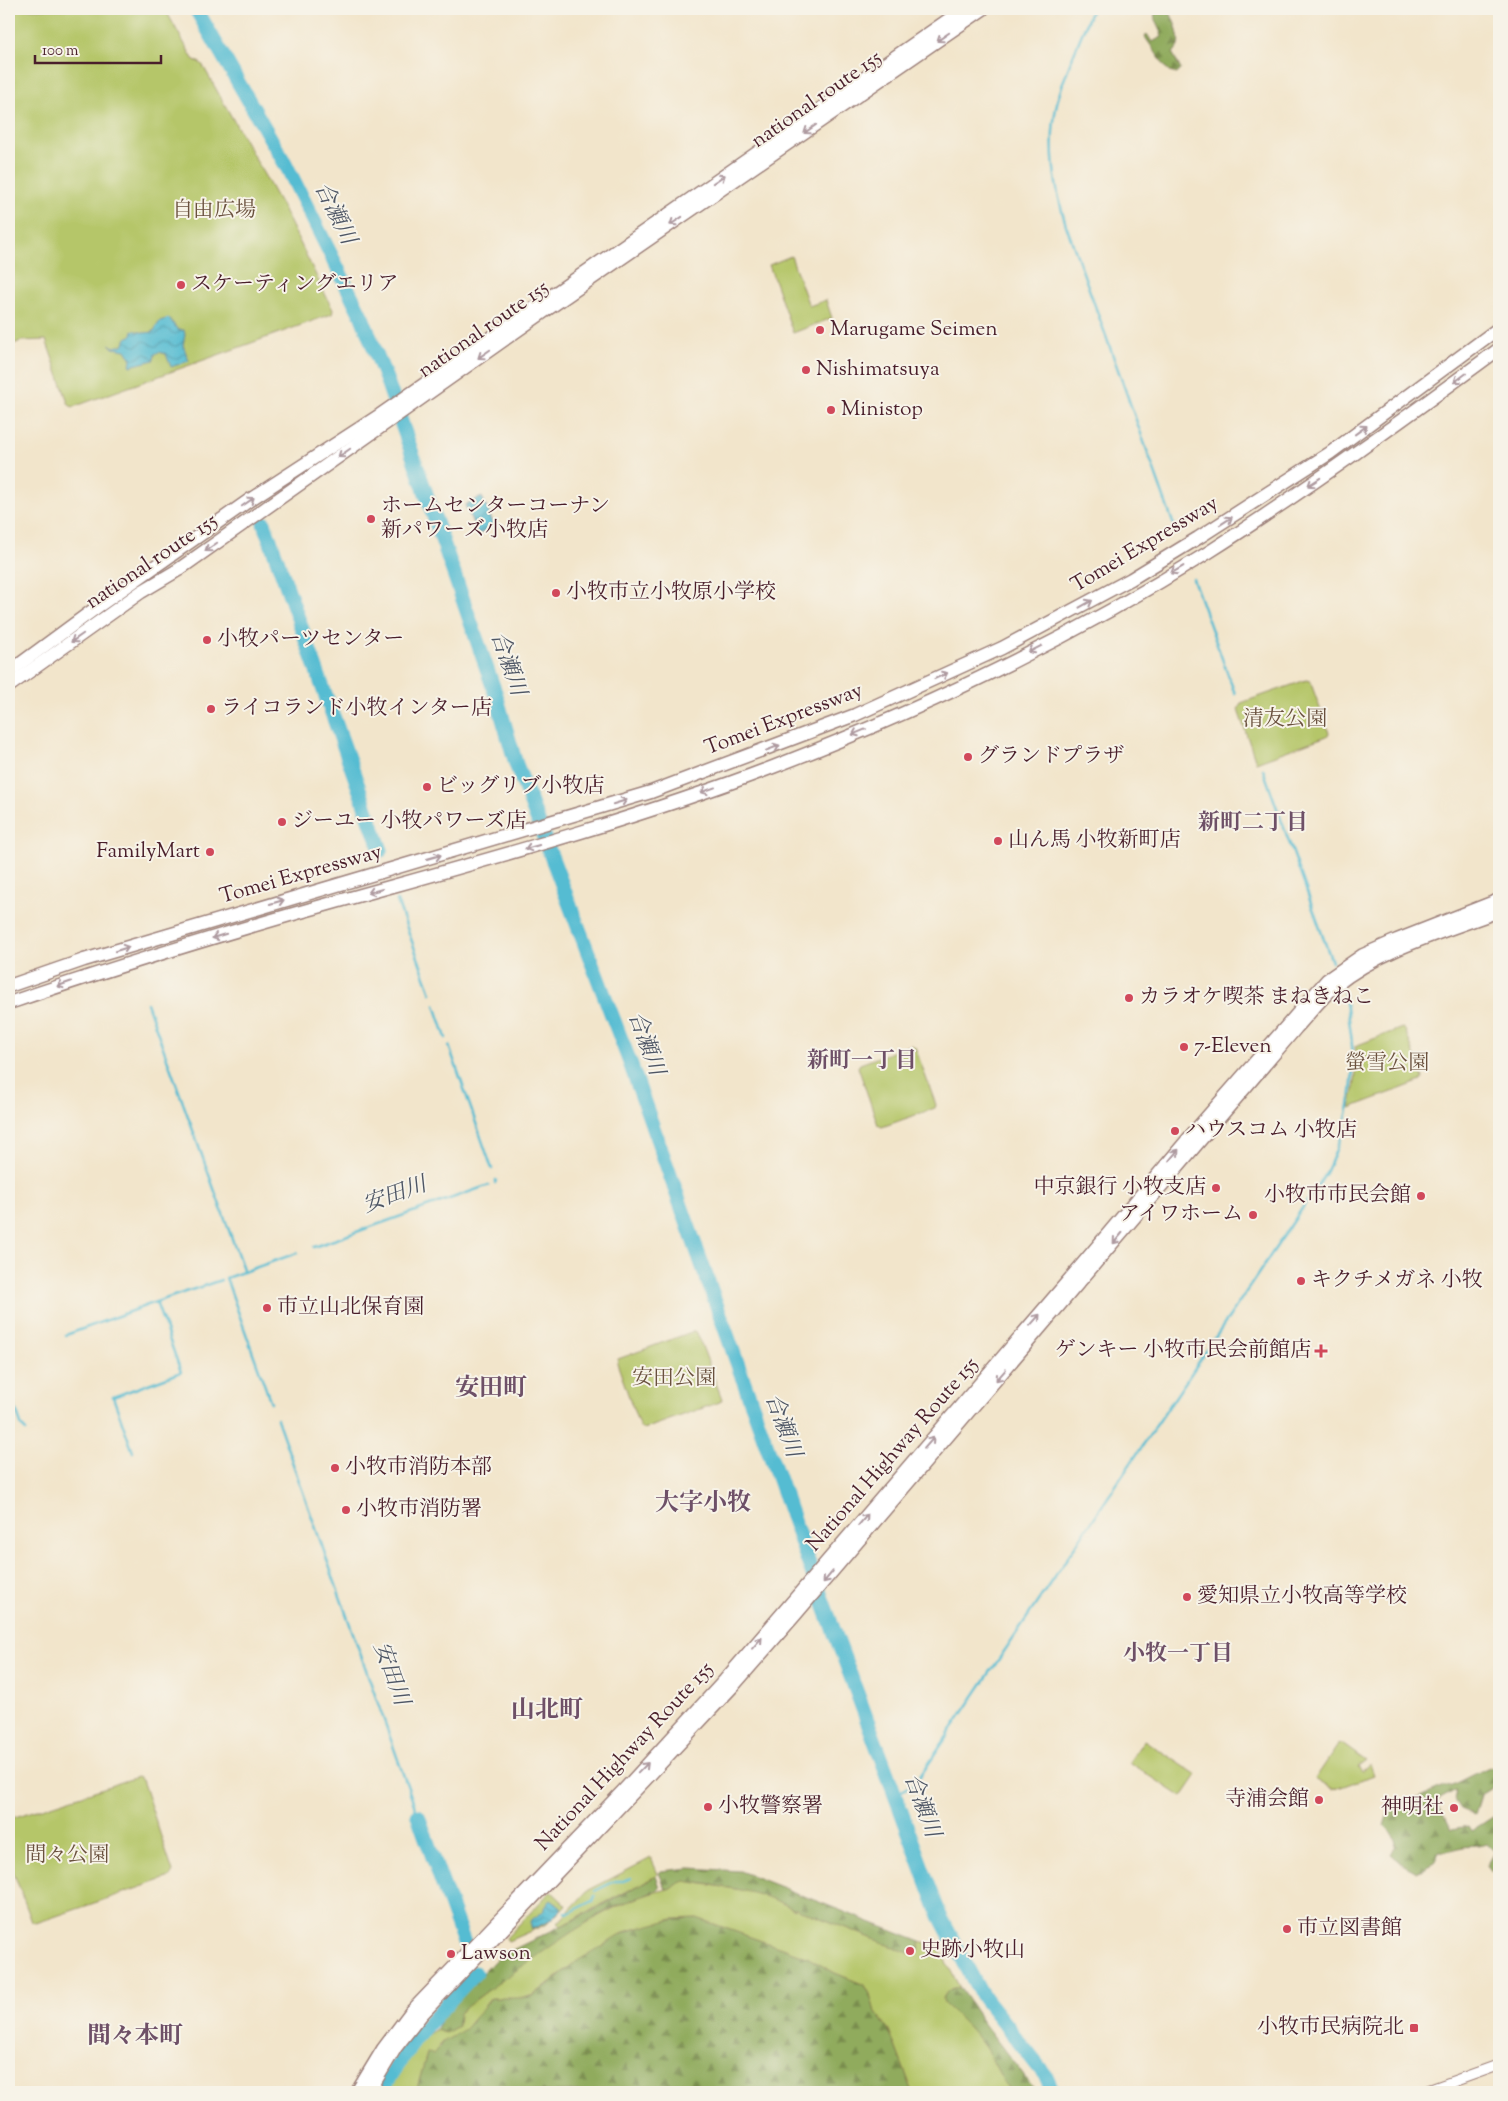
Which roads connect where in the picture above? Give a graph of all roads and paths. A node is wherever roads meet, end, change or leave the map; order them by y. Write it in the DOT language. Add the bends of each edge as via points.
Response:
graph roads {
  1 [pos="964,9"];
  2 [pos="983,9"];
  3 [pos="1499,328"];
  4 [pos="1499,349"];
  5 [pos="408,401"];
  6 [pos="382,420"];
  7 [pos="9,672"];
  8 [pos="9,686"];
  9 [pos="1499,900"];
  10 [pos="1499,911"];
  11 [pos="9,986"];
  12 [pos="9,1003"];
  13 [pos="901,1483"];
  14 [pos="729,1683"];
  15 [pos="1499,2065"];
  16 [pos="357,2092"];
  17 [pos="369,2092"];
  18 [pos="1424,2092"];
  5 -- 1 [label="highway, national route 155, one-way"];
  2 -- 5 [label="highway, national route 155, one-way" via="549,308"];
  11 -- 3 [label="highway, Tomei Expressway, one-way" via="84,960 651,792 855,715 1002,648 1130,580 1330,453"];
  4 -- 12 [label="highway, Tomei Expressway, one-way" via="1338,466 1207,553 1074,630 904,712 771,768 654,809 276,919"];
  5 -- 6 [label="highway, national route 155"];
  7 -- 6 [label="highway, national route 155, one-way" via="251,499 368,421"];
  6 -- 8 [label="highway, national route 155, one-way" via="178,570 141,592"];
  13 -- 9 [label="highway, National Highway Route 155, one-way" via="1199,1126 1327,980 1363,955"];
  10 -- 13 [label="highway, National Highway Route 155, one-way" via="1399,949 1367,964 1335,986"];
  13 -- 14 [label="highway, National Highway Route 155"];
  16 -- 14 [label="highway, National Highway Route 155, one-way" via="383,2049 420,2002"];
  14 -- 17 [label="highway, National Highway Route 155" via="422,2014 396,2047"];
  15 -- 18 [label="main road"];
}
